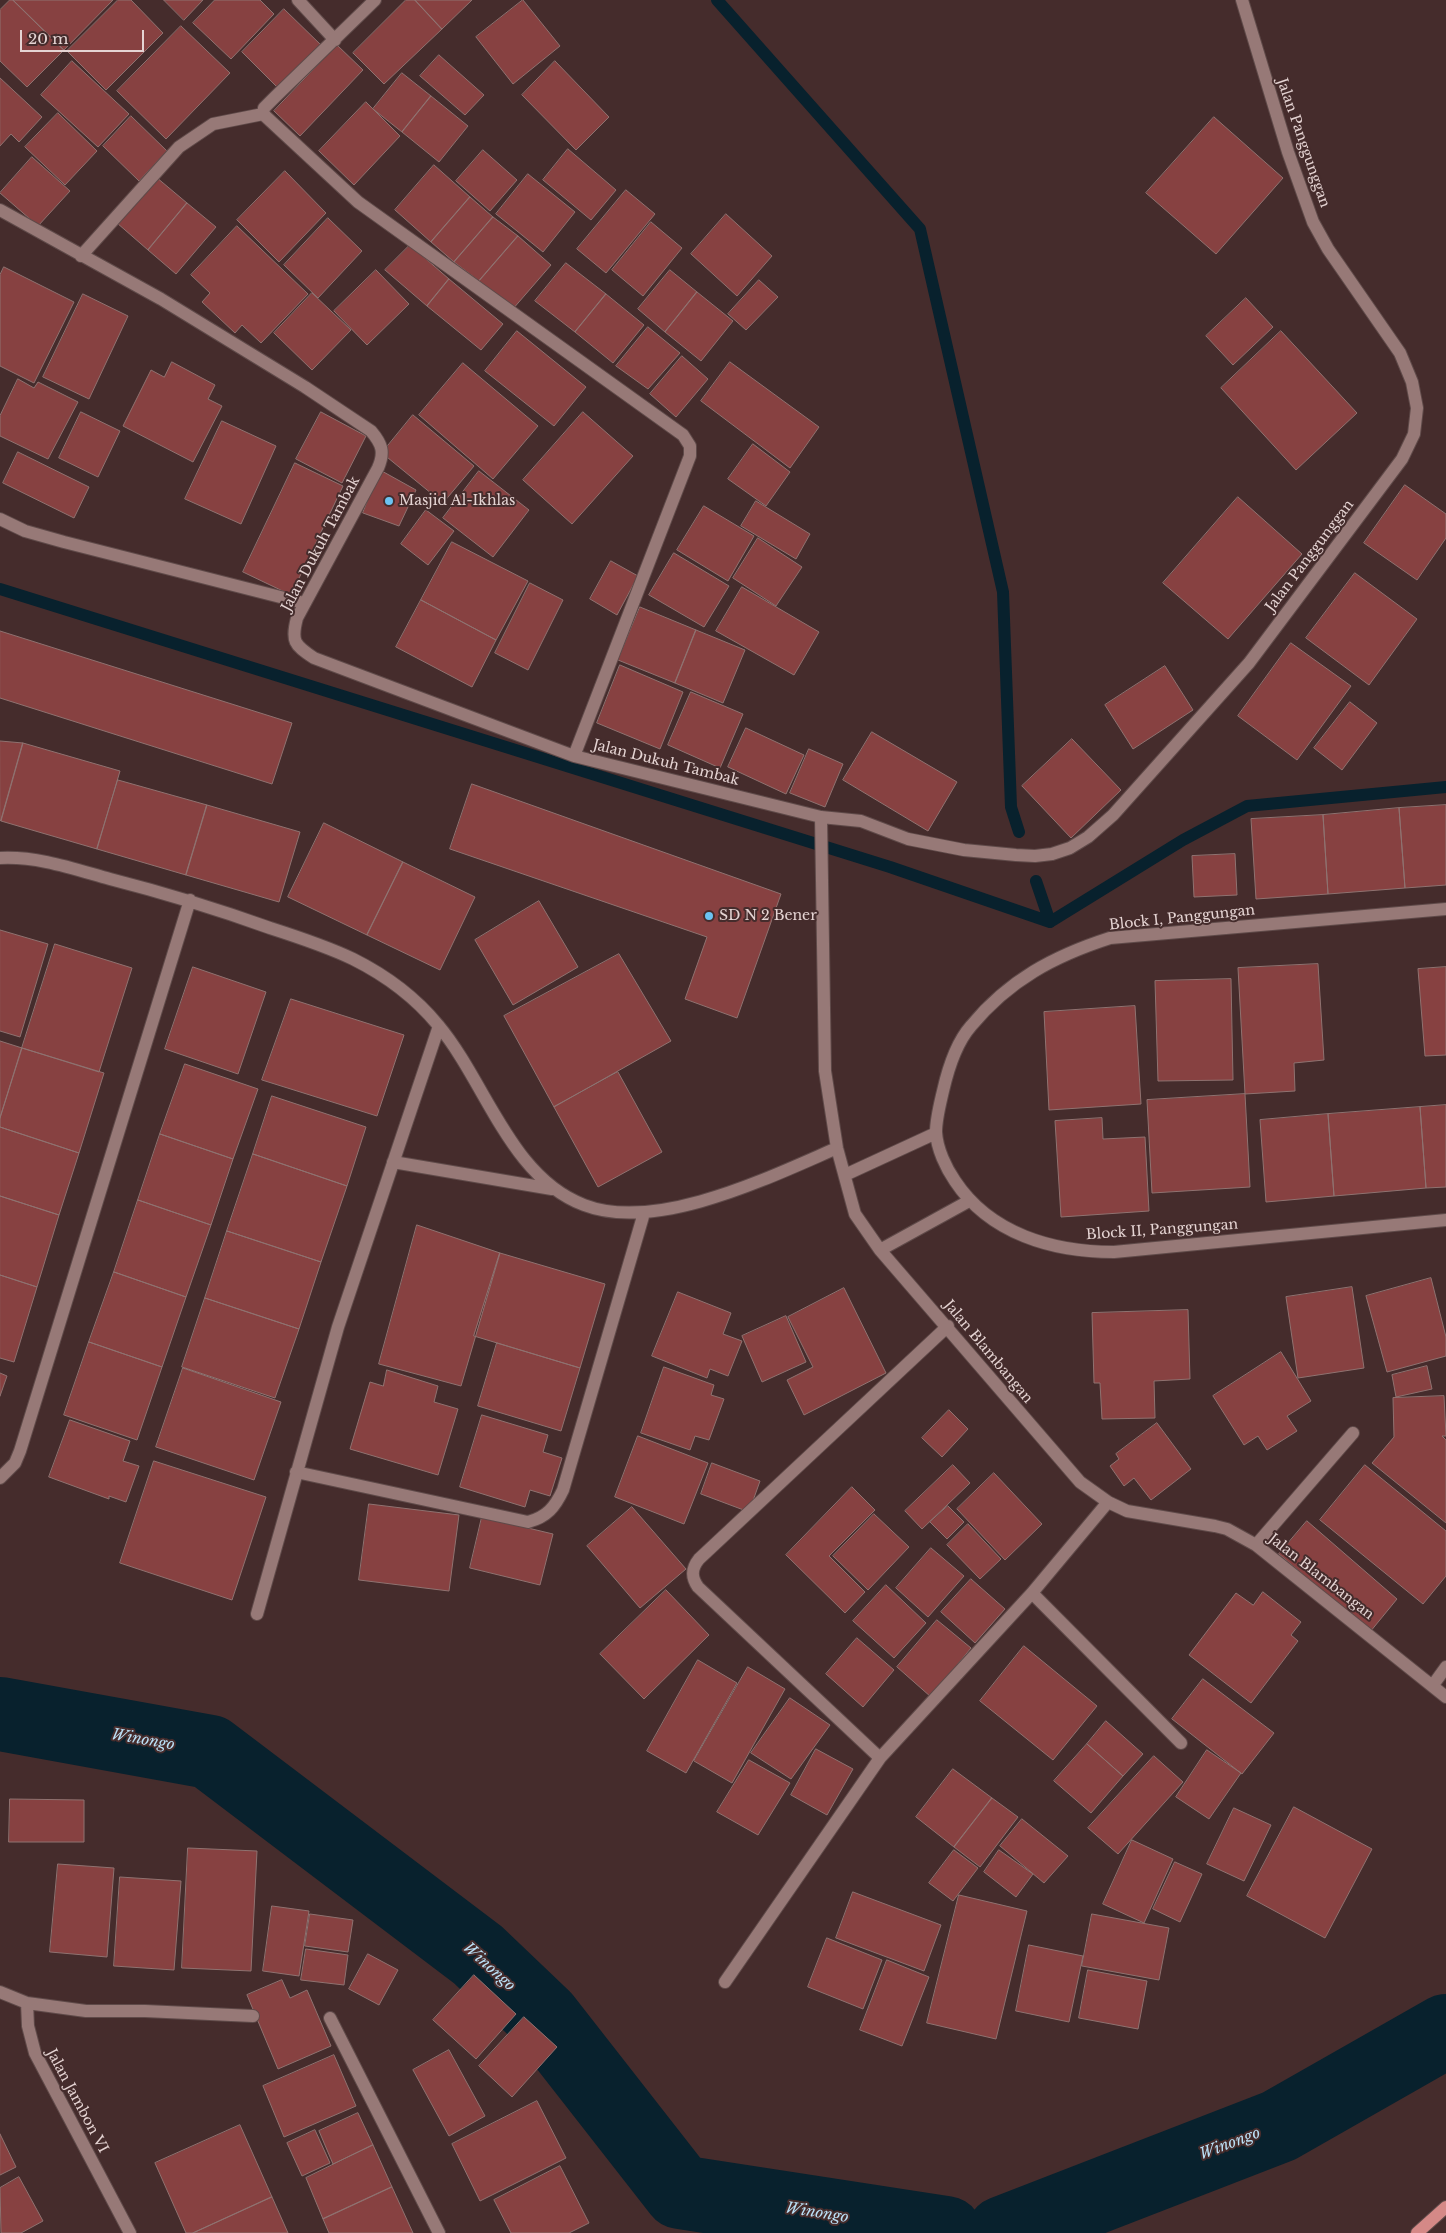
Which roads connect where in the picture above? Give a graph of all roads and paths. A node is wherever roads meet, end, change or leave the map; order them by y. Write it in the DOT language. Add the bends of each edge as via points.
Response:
graph roads {
  1 [pos="298,0"];
  2 [pos="375,0"];
  3 [pos="1242,0"];
  4 [pos="335,40"];
  5 [pos="263,114"];
  6 [pos="0,210"];
  7 [pos="81,256"];
  8 [pos="0,519"];
  9 [pos="304,603"];
  10 [pos="574,756"];
  11 [pos="821,817"];
  12 [pos="0,858"];
  13 [pos="190,900"];
  14 [pos="1446,909"];
  15 [pos="439,1026"];
  16 [pos="936,1133"];
  17 [pos="837,1148"];
  18 [pos="393,1162"];
  19 [pos="845,1175"];
  20 [pos="552,1189"];
  21 [pos="969,1201"];
  22 [pos="644,1213"];
  23 [pos="1446,1220"];
  24 [pos="880,1250"];
  25 [pos="948,1326"];
  26 [pos="1353,1433"];
  27 [pos="296,1472"];
  28 [pos="0,1478"];
  29 [pos="1108,1502"];
  30 [pos="1256,1545"];
  31 [pos="1032,1593"];
  32 [pos="256,1614"];
  33 [pos="1446,1668"];
  34 [pos="1433,1686"];
  35 [pos="1446,1696"];
  36 [pos="1181,1743"];
  37 [pos="880,1758"];
  38 [pos="725,1982"];
  39 [pos="0,1992"];
  40 [pos="27,2003"];
  41 [pos="253,2016"];
  42 [pos="330,2018"];
  43 [pos="1446,2207"];
  44 [pos="130,2233"];
  45 [pos="439,2233"];
  46 [pos="1417,2233"];
  1 -- 4 [label="street"];
  2 -- 4 [label="street"];
  3 -- 11 [label="street, Jalan Panggunggan" via="1288,152 1314,222 1328,249 1400,353 1412,382 1417,408 1414,434 1402,459 1249,663 1113,815 1088,838 1052,854 1016,855 964,850 908,838 861,821"];
  4 -- 5 [label="street" via="264,108"];
  5 -- 7 [label="street" via="213,124 186,142"];
  5 -- 10 [label="street" via="358,202 683,435 690,446 690,456"];
  6 -- 7 [label="street, Jalan Dukuh Tambak"];
  7 -- 9 [label="street, Jalan Dukuh Tambak" via="161,299 305,386 365,427 379,441 383,457 378,468"];
  8 -- 9 [label="street" via="64,542"];
  9 -- 10 [label="street, Jalan Dukuh Tambak" via="293,635 296,644 314,658"];
  10 -- 11 [label="street, Jalan Dukuh Tambak"];
  11 -- 17 [label="street, Jalan Blambangan" via="825,1071"];
  12 -- 13 [label="street" via="38,860"];
  13 -- 15 [label="street" via="353,960 410,996"];
  13 -- 28 [label="street" via="20,1451 15,1464"];
  14 -- 16 [label="street, Block I, Panggungan" via="1110,938 1070,951 1033,971 1002,994 970,1027 946,1075"];
  15 -- 18 [label="street"];
  15 -- 20 [label="street" via="513,1144 532,1170"];
  16 -- 19 [label="street"];
  16 -- 21 [label="street, Block II, Panggungan" via="948,1172"];
  17 -- 19 [label="street, Jalan Blambangan"];
  17 -- 22 [label="street" via="694,1204"];
  18 -- 20 [label="street"];
  18 -- 27 [label="street" via="338,1327"];
  19 -- 24 [label="street, Jalan Blambangan" via="855,1214"];
  20 -- 22 [label="street" via="584,1206 613,1212"];
  21 -- 23 [label="street, Block II, Panggungan" via="997,1223 1024,1236 1082,1252 1114,1252"];
  21 -- 24 [label="street"];
  22 -- 27 [label="street" via="563,1490 557,1503 539,1520 528,1522"];
  24 -- 25 [label="street, Jalan Blambangan"];
  25 -- 29 [label="street, Jalan Blambangan" via="1080,1482"];
  25 -- 37 [label="street" via="699,1559 692,1571 698,1587"];
  26 -- 30 [label="street"];
  27 -- 32 [label="street"];
  29 -- 30 [label="street, Jalan Blambangan" via="1147,1516 1227,1529"];
  29 -- 31 [label="street"];
  30 -- 34 [label="street, Jalan Blambangan"];
  31 -- 36 [label="street"];
  31 -- 37 [label="street"];
  33 -- 34 [label="street"];
  34 -- 35 [label="street, Jalan Blambangan"];
  37 -- 38 [label="street"];
  39 -- 40 [label="street"];
  40 -- 41 [label="street" via="86,2011"];
  40 -- 44 [label="street, Jalan Jambon VI" via="28,2026 35,2053"];
  42 -- 45 [label="street"];
  43 -- 46 [label="main road"];
}
